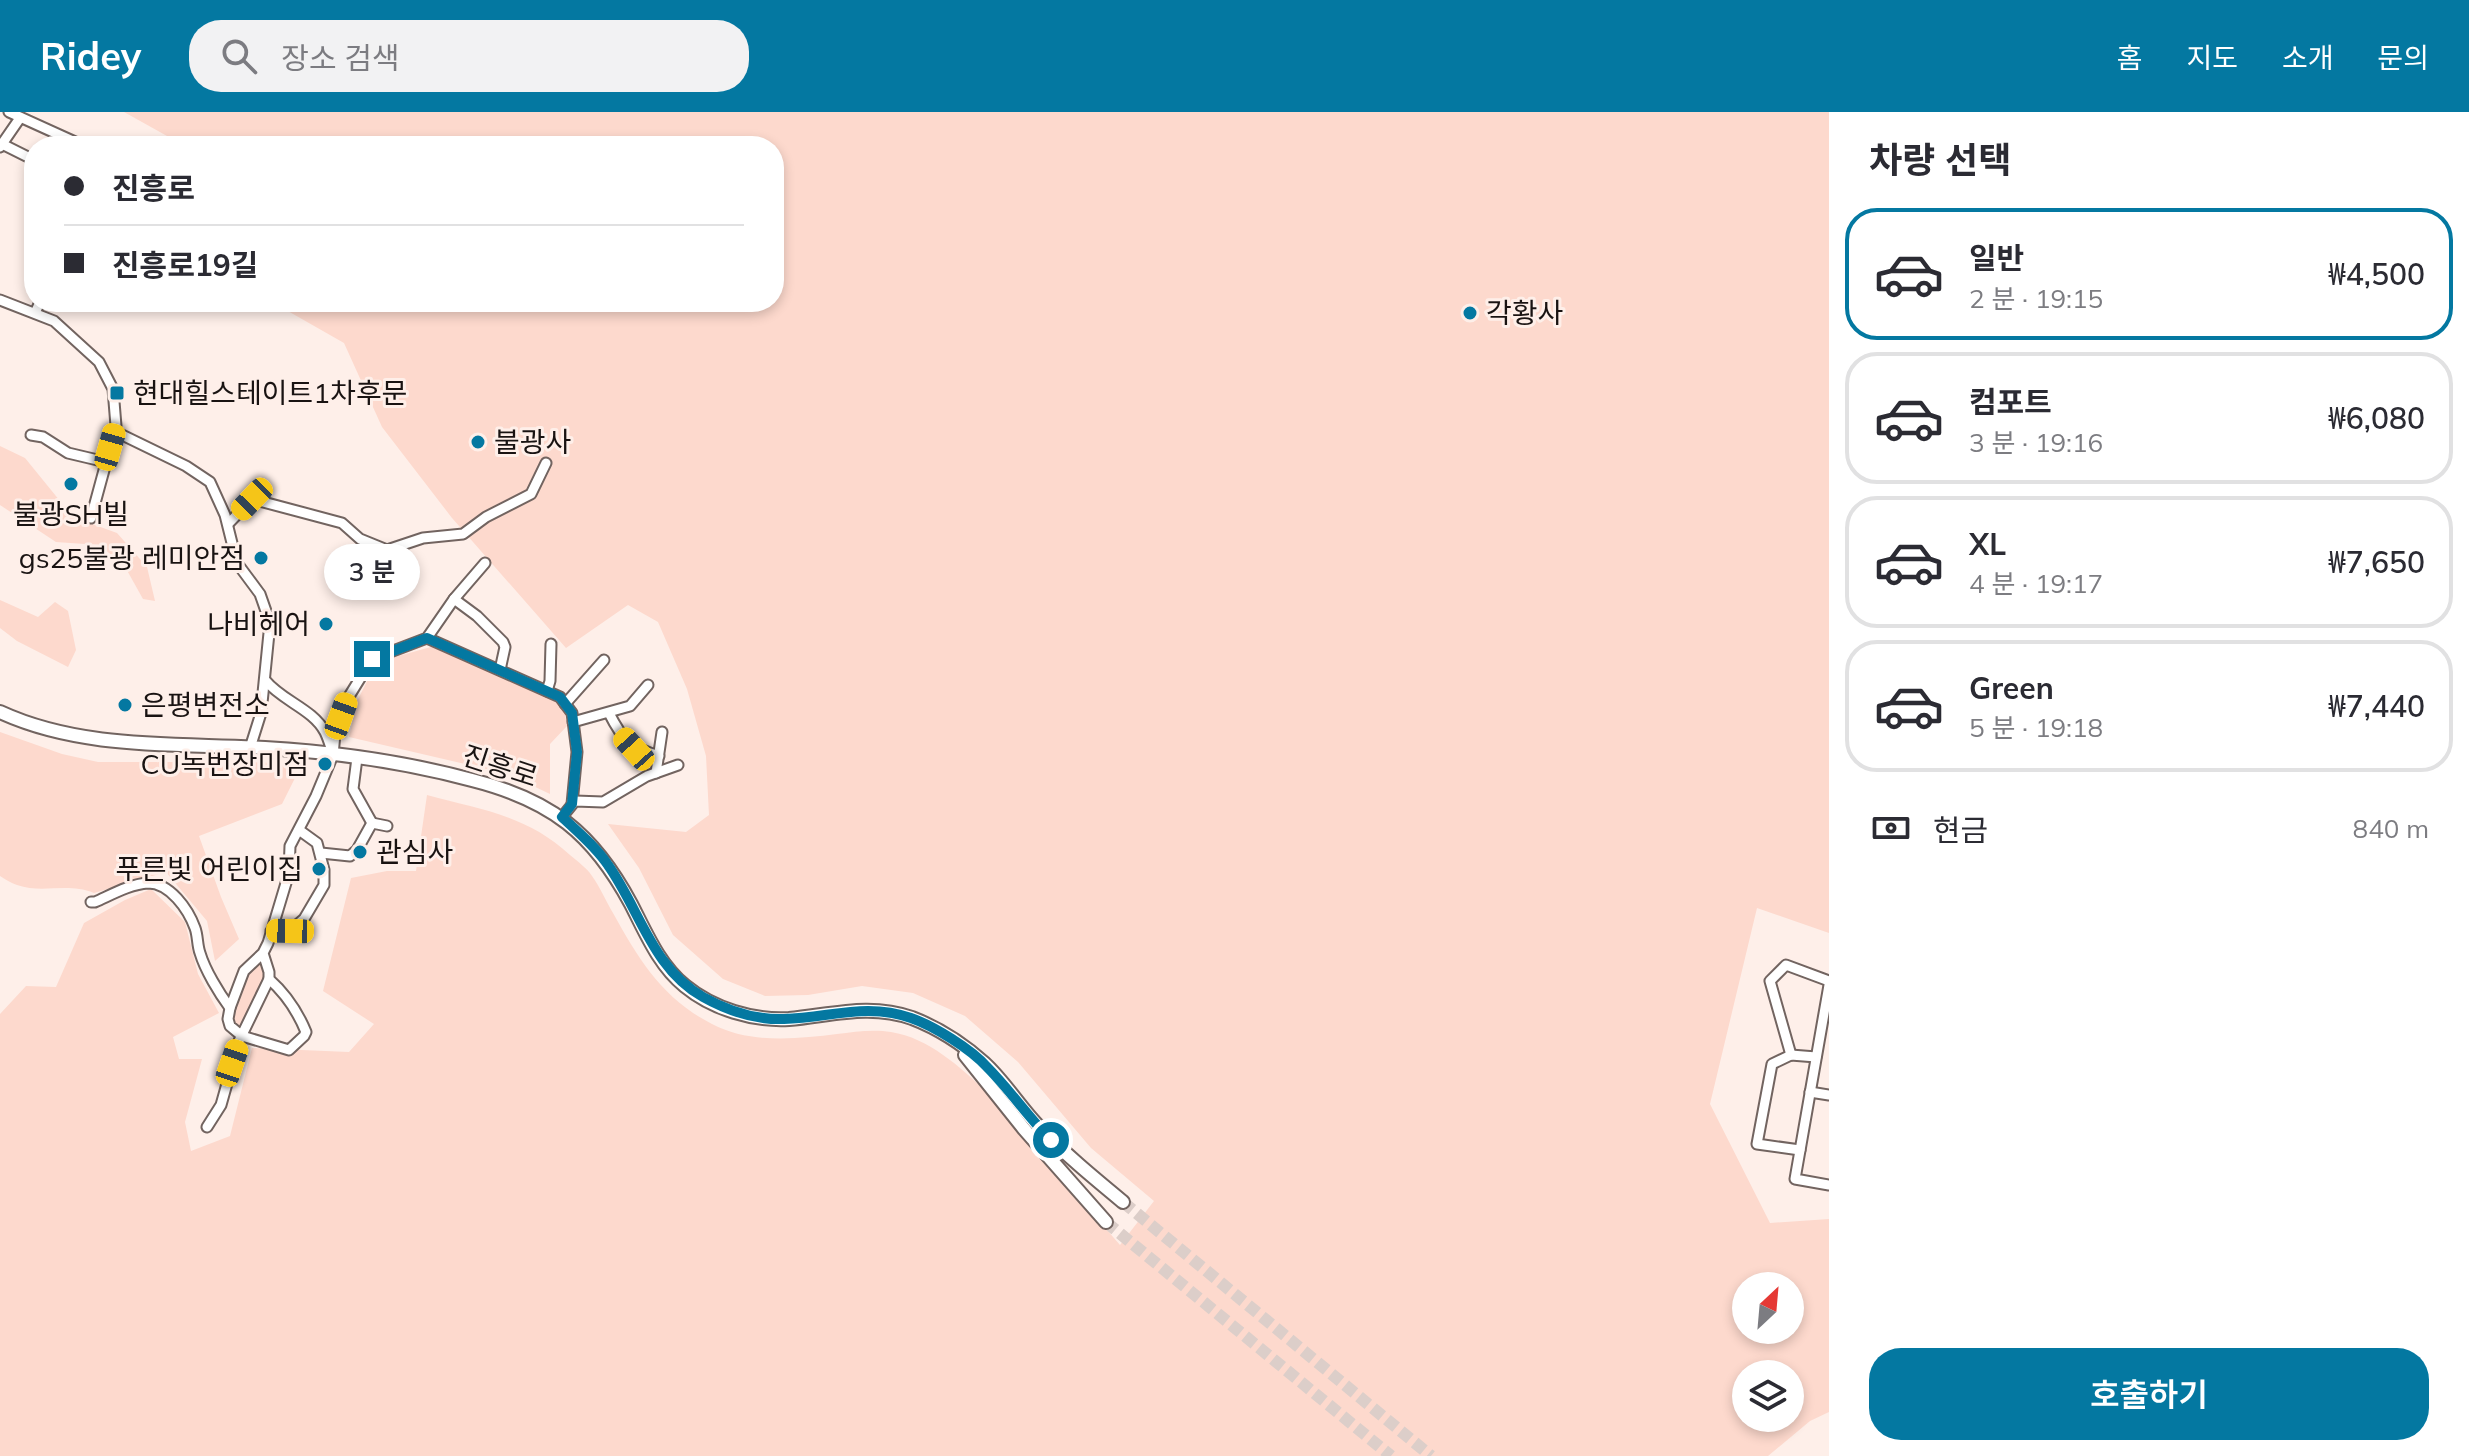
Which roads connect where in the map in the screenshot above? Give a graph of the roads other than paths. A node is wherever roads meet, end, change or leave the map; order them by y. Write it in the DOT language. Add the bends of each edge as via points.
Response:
graph roads {
  1 [pos="9,112"];
  2 [pos="20,118"];
  3 [pos="61,136"];
  4 [pos="1,145"];
  5 [pos="24,155"];
  6 [pos="0,300"];
  7 [pos="24,309"];
  8 [pos="35,313"];
  9 [pos="114,431"];
  10 [pos="31,435"];
  11 [pos="106,462"];
  12 [pos="546,463"];
  13 [pos="91,518"];
  14 [pos="228,524"];
  15 [pos="485,563"];
  16 [pos="454,599"];
  17 [pos="427,638"];
  18 [pos="551,644"];
  19 [pos="604,660"];
  20 [pos="500,670"];
  21 [pos="265,680"];
  22 [pos="648,685"];
  23 [pos="547,691"];
  24 [pos="565,704"];
  25 [pos="0,712"];
  26 [pos="609,713"];
  27 [pos="573,722"];
  28 [pos="662,732"];
  29 [pos="257,748"];
  30 [pos="333,755"];
  31 [pos="659,756"];
  32 [pos="357,758"];
  33 [pos="678,765"];
  34 [pos="656,773"];
  35 [pos="572,804"];
  36 [pos="562,817"];
  37 [pos="372,823"];
  38 [pos="387,826"];
  39 [pos="299,830"];
  40 [pos="321,853"];
  41 [pos="91,902"];
  42 [pos="271,931"];
  43 [pos="263,953"];
  44 [pos="269,979"];
  45 [pos="1829,983"];
  46 [pos="230,1008"];
  47 [pos="242,1036"];
  48 [pos="955,1043"];
  49 [pos="1791,1055"];
  50 [pos="1816,1057"];
  51 [pos="1810,1092"];
  52 [pos="1829,1095"];
  53 [pos="207,1127"];
  54 [pos="1800,1150"];
  55 [pos="1829,1185"];
  56 [pos="1123,1202"];
  57 [pos="1106,1222"];
  1 -- 2 [label="street"];
  2 -- 3 [label="street"];
  2 -- 4 [label="street"];
  4 -- 5 [label="street"];
  6 -- 7 [label="street"];
  8 -- 9 [label="street" via="54,321 99,362 113,389"];
  9 -- 11 [label="street"];
  9 -- 14 [label="street" via="210,482"];
  10 -- 11 [label="street" via="68,453"];
  11 -- 13 [label="street"];
  12 -- 14 [label="street" via="531,494 463,534 423,538 387,550 360,539 342,523 252,499"];
  14 -- 21 [label="street" via="237,563 260,594 267,614"];
  15 -- 16 [label="street"];
  16 -- 17 [label="street"];
  16 -- 20 [label="street" via="503,642"];
  17 -- 20 [label="street"];
  17 -- 30 [label="street" via="372,659 348,698"];
  18 -- 23 [label="street"];
  19 -- 24 [label="street"];
  20 -- 23 [label="street"];
  21 -- 29 [label="street"];
  21 -- 30 [label="street" via="317,722"];
  22 -- 26 [label="street" via="630,706"];
  23 -- 24 [label="street"];
  24 -- 27 [label="street"];
  25 -- 29 [label="main road, 진흥로" via="108,742"];
  26 -- 27 [label="street"];
  26 -- 31 [label="street" via="634,749"];
  27 -- 35 [label="street" via="577,752"];
  28 -- 31 [label="street"];
  29 -- 30 [label="main road, 진흥로"];
  30 -- 32 [label="main road, 진흥로"];
  30 -- 39 [label="street"];
  31 -- 34 [label="street"];
  32 -- 36 [label="main road, 진흥로" via="473,780 532,800"];
  32 -- 37 [label="street" via="353,789"];
  33 -- 34 [label="street"];
  34 -- 35 [label="street" via="603,802"];
  35 -- 36 [label="street"];
  36 -- 48 [label="main road, 진흥로" via="608,864 669,968 705,998 767,1018 879,1010 927,1024"];
  37 -- 38 [label="street"];
  37 -- 40 [label="street" via="350,856"];
  39 -- 40 [label="street" via="317,843"];
  39 -- 42 [label="street" via="290,846 289,873"];
  40 -- 42 [label="street" via="324,885 314,904 290,931"];
  41 -- 46 [label="street" via="136,885 166,889 185,908 200,953"];
  42 -- 43 [label="street"];
  43 -- 44 [label="street"];
  43 -- 46 [label="street" via="244,971"];
  44 -- 47 [label="street"];
  44 -- 47 [label="street" via="283,991 306,1032 289,1050"];
  45 -- 49 [label="street" via="1786,965 1770,981"];
  45 -- 50 [label="street"];
  46 -- 47 [label="street" via="230,1026"];
  47 -- 53 [label="street" via="227,1092"];
  48 -- 56 [label="main road, 진흥로" via="985,1064 1067,1156"];
  48 -- 57 [label="main road, 진흥로"];
  49 -- 50 [label="street"];
  49 -- 54 [label="street" via="1772,1064 1757,1144"];
  50 -- 51 [label="street"];
  51 -- 52 [label="street"];
  51 -- 54 [label="street"];
  54 -- 55 [label="street" via="1795,1179"];
}
